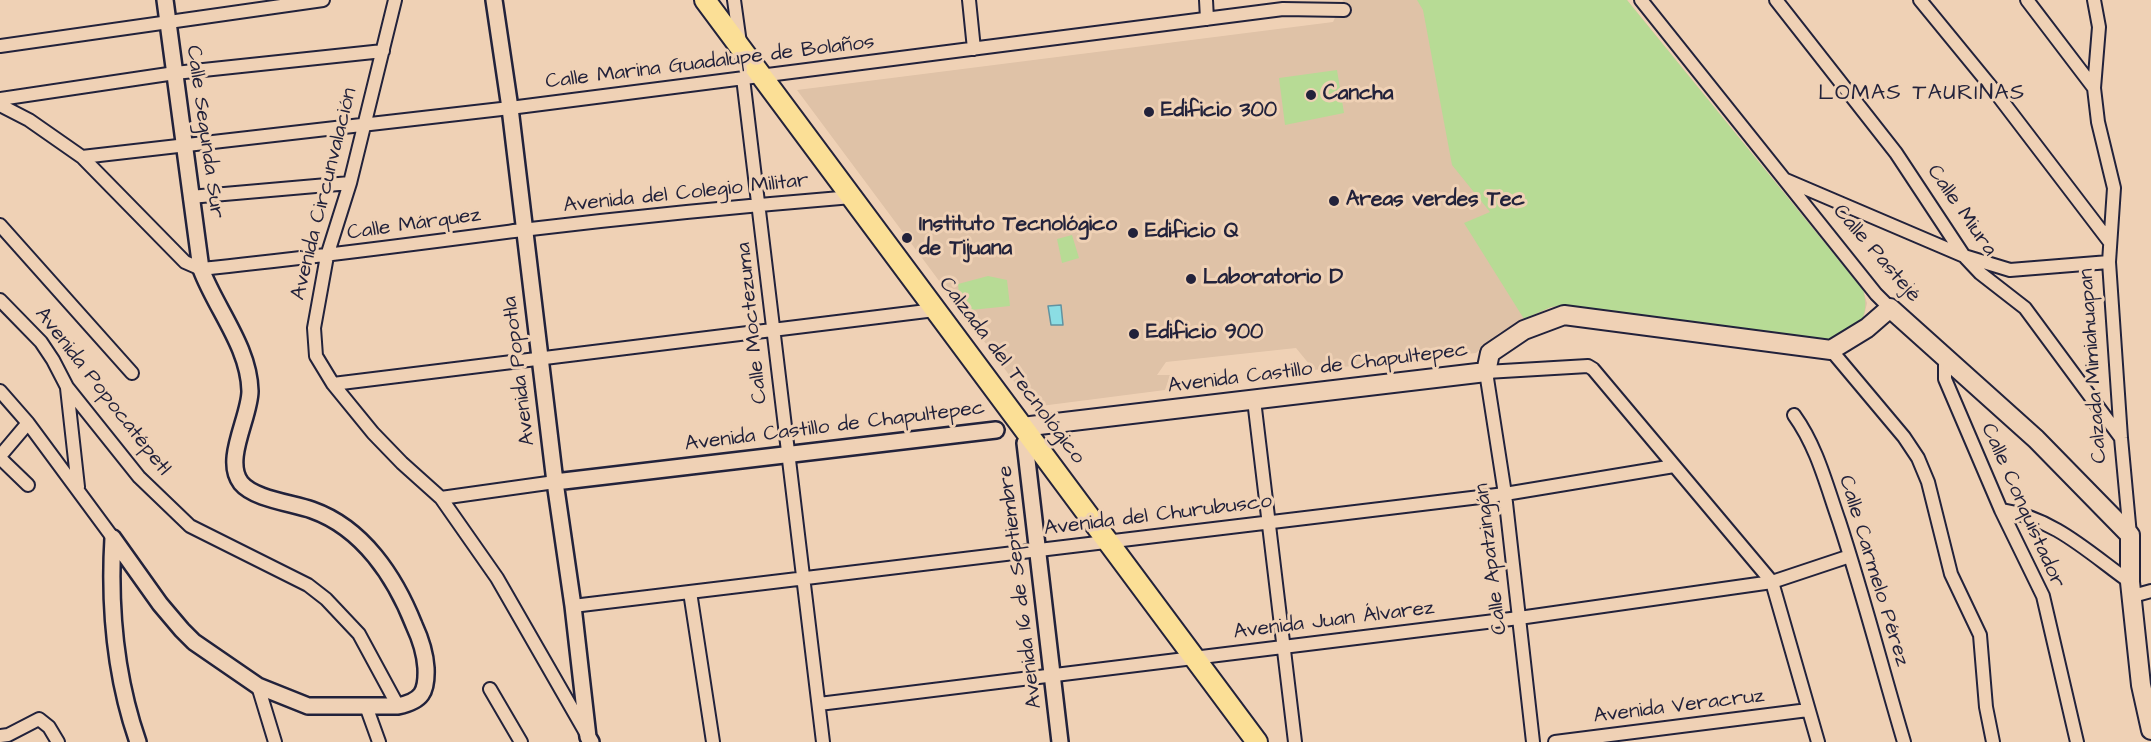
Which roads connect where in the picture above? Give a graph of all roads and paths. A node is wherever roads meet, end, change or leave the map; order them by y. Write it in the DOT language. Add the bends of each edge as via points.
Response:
graph roads {
  1 [pos="165,0"];
  2 [pos="323,0"];
  3 [pos="395,0"];
  4 [pos="495,0"];
  5 [pos="705,0"];
  6 [pos="734,0"];
  7 [pos="969,0"];
  8 [pos="1206,0"];
  9 [pos="1641,0"];
  10 [pos="1776,0"];
  11 [pos="1920,0"];
  12 [pos="2027,0"];
  13 [pos="2094,0"];
  14 [pos="1280,5"];
  15 [pos="1344,10"];
  16 [pos="1207,19"];
  17 [pos="168,21"];
  18 [pos="0,46"];
  19 [pos="740,47"];
  20 [pos="974,49"];
  21 [pos="383,51"];
  22 [pos="175,73"];
  23 [pos="753,77"];
  24 [pos="2094,88"];
  25 [pos="0,99"];
  26 [pos="0,105"];
  27 [pos="510,108"];
  28 [pos="364,125"];
  29 [pos="184,144"];
  30 [pos="82,157"];
  31 [pos="1784,179"];
  32 [pos="350,183"];
  33 [pos="190,197"];
  34 [pos="852,197"];
  35 [pos="760,205"];
  36 [pos="0,225"];
  37 [pos="524,230"];
  38 [pos="2109,241"];
  39 [pos="327,256"];
  40 [pos="1964,256"];
  41 [pos="2109,262"];
  42 [pos="201,269"];
  43 [pos="0,300"];
  44 [pos="1890,308"];
  45 [pos="935,309"];
  46 [pos="773,328"];
  47 [pos="1831,350"];
  48 [pos="540,359"];
  49 [pos="1945,359"];
  50 [pos="1486,372"];
  51 [pos="132,373"];
  52 [pos="333,384"];
  53 [pos="67,387"];
  54 [pos="0,391"];
  55 [pos="1254,400"];
  56 [pos="1794,415"];
  57 [pos="28,423"];
  58 [pos="996,430"];
  59 [pos="1024,435"];
  60 [pos="2121,438"];
  61 [pos="788,455"];
  62 [pos="0,457"];
  63 [pos="1674,466"];
  64 [pos="555,483"];
  65 [pos="28,485"];
  66 [pos="79,491"];
  67 [pos="1505,494"];
  68 [pos="441,498"];
  69 [pos="2001,510"];
  70 [pos="1269,522"];
  71 [pos="2130,535"];
  72 [pos="113,538"];
  73 [pos="1108,542"];
  74 [pos="1037,550"];
  75 [pos="1850,556"];
  76 [pos="804,578"];
  77 [pos="1772,582"];
  78 [pos="2131,589"];
  79 [pos="2151,591"];
  80 [pos="690,592"];
  81 [pos="573,606"];
  82 [pos="1519,618"];
  83 [pos="1284,647"];
  84 [pos="1194,657"];
  85 [pos="1053,675"];
  86 [pos="258,686"];
  87 [pos="490,689"];
  88 [pos="819,704"];
  89 [pos="366,706"];
  90 [pos="398,706"];
  91 [pos="1808,710"];
  92 [pos="2149,711"];
  93 [pos="2151,730"];
  94 [pos="0,736"];
  95 [pos="589,740"];
  96 [pos="58,742"];
  97 [pos="138,742"];
  98 [pos="275,742"];
  99 [pos="379,742"];
  100 [pos="521,742"];
  101 [pos="713,742"];
  102 [pos="824,742"];
  103 [pos="1060,742"];
  104 [pos="1257,742"];
  105 [pos="1295,742"];
  106 [pos="1533,742"];
  107 [pos="1555,742"];
  108 [pos="1818,742"];
  109 [pos="1904,742"];
  110 [pos="1993,742"];
  111 [pos="2077,742"];
  1 -- 17 [label="street, Calle Segunda Sur"];
  2 -- 17 [label="street"];
  3 -- 21 [label="street, Avenida Circunvalación"];
  4 -- 27 [label="street, Avenida Popotla"];
  5 -- 19 [label="main road, Calzada del Tecnológico"];
  6 -- 19 [label="street"];
  7 -- 20 [label="street"];
  8 -- 16 [label="street"];
  9 -- 31 [label="street, Calle Pastejé"];
  10 -- 40 [label="street, Calle Miura" via="1896,153"];
  11 -- 38 [label="street"];
  12 -- 24 [label="street"];
  13 -- 24 [label="street, Calzada Mimiahuapan" via="2099,27"];
  14 -- 15 [label="street, Calle Marina Guadalupe de Bolaños"];
  14 -- 16 [label="street, Calle Marina Guadalupe de Bolaños"];
  16 -- 20 [label="street, Calle Marina Guadalupe de Bolaños"];
  17 -- 18 [label="street"];
  17 -- 22 [label="street, Calle Segunda Sur"];
  19 -- 23 [label="main road, Calzada del Tecnológico"];
  20 -- 23 [label="street, Calle Marina Guadalupe de Bolaños"];
  21 -- 22 [label="street"];
  21 -- 28 [label="street, Avenida Circunvalación"];
  22 -- 25 [label="street"];
  22 -- 29 [label="street, Calle Segunda Sur"];
  23 -- 27 [label="street, Calle Marina Guadalupe de Bolaños"];
  23 -- 34 [label="main road, Calzada del Tecnológico"];
  23 -- 35 [label="street, Calle Moctezuma"];
  24 -- 38 [label="street, Calzada Mimiahuapan" via="2114,188"];
  26 -- 30 [label="street" via="30,120"];
  27 -- 28 [label="street, Calle Marina Guadalupe de Bolaños"];
  27 -- 37 [label="street, Avenida Popotla"];
  28 -- 29 [label="street, Calle Marina Guadalupe de Bolaños"];
  28 -- 32 [label="street, Avenida Circunvalación"];
  29 -- 30 [label="street, Calle Marina Guadalupe de Bolaños"];
  29 -- 33 [label="street, Calle Segunda Sur"];
  30 -- 42 [label="street" via="185,262"];
  31 -- 40 [label="street"];
  31 -- 44 [label="street, Calle Pastejé"];
  32 -- 33 [label="street"];
  32 -- 39 [label="street, Avenida Circunvalación"];
  33 -- 42 [label="street, Calle Segunda Sur"];
  34 -- 35 [label="street, Avenida del Colegio Militar"];
  34 -- 45 [label="main road, Calzada del Tecnológico"];
  35 -- 37 [label="street, Avenida del Colegio Militar"];
  35 -- 46 [label="street, Calle Moctezuma"];
  36 -- 51 [label="street"];
  37 -- 39 [label="street, Calle Márquez"];
  37 -- 48 [label="street, Avenida Popotla"];
  38 -- 41 [label="street, Calzada Mimiahuapan"];
  39 -- 42 [label="street, Calle Márquez"];
  39 -- 52 [label="street, Avenida Circunvalación" via="314,337 316,356"];
  40 -- 41 [label="street" via="2010,270"];
  40 -- 60 [label="street, Calle Miura" via="2025,308"];
  41 -- 60 [label="street, Calzada Mimiahuapan"];
  42 -- 90 [label="street, Calle Segunda Sur" via="239,346 249,380 248,405 235,455 237,475 250,491 314,511 342,525 394,582 425,652 427,685 423,693"];
  43 -- 53 [label="street, Avenida Popocatépetl" via="41,342"];
  44 -- 47 [label="main road"];
  44 -- 49 [label="main road, Calle Pastejé"];
  45 -- 46 [label="street"];
  45 -- 59 [label="main road, Calzada del Tecnológico"];
  46 -- 48 [label="street"];
  46 -- 61 [label="street, Calle Moctezuma"];
  47 -- 50 [label="main road, Avenida Castillo de Chapultepec" via="1564,315 1524,330 1490,354"];
  47 -- 110 [label="street" via="1904,437 1928,482 1951,574 1980,635"];
  48 -- 52 [label="street"];
  48 -- 64 [label="street, Avenida Popotla"];
  49 -- 69 [label="street, Calle Conquistador" via="1945,379"];
  49 -- 71 [label="main road, Calle Pastejé" via="2036,439"];
  50 -- 55 [label="main road, Avenida Castillo de Chapultepec"];
  50 -- 63 [label="street, Avenida Castillo de Chapultepec" via="1588,366"];
  50 -- 67 [label="street, Calle Apatzingán"];
  52 -- 68 [label="street, Avenida Circunvalación" via="373,433"];
  53 -- 66 [label="street"];
  53 -- 90 [label="street, Avenida Popocatépetl" via="139,477 179,517 308,585 341,613 359,634"];
  54 -- 57 [label="street"];
  55 -- 59 [label="main road, Avenida Castillo de Chapultepec"];
  55 -- 70 [label="street"];
  56 -- 75 [label="street, Calle Carmelo Pérez" via="1816,453"];
  57 -- 62 [label="street"];
  57 -- 66 [label="street"];
  58 -- 59 [label="street, Avenida Castillo de Chapultepec"];
  58 -- 61 [label="street, Avenida Castillo de Chapultepec"];
  59 -- 73 [label="main road, Calzada del Tecnológico"];
  59 -- 74 [label="street, Avenida 16 de Septiembre"];
  60 -- 71 [label="street, Calzada Mimiahuapan"];
  61 -- 64 [label="street, Avenida Castillo de Chapultepec"];
  61 -- 76 [label="street, Calle Moctezuma"];
  62 -- 65 [label="street"];
  63 -- 67 [label="street, Avenida del Churubusco"];
  63 -- 77 [label="street"];
  64 -- 68 [label="street, Avenida Castillo de Chapultepec"];
  64 -- 81 [label="street, Avenida Popotla"];
  66 -- 72 [label="street"];
  67 -- 70 [label="street, Avenida del Churubusco"];
  67 -- 82 [label="street, Calle Apatzingán"];
  68 -- 95 [label="street, Avenida Circunvalación" via="497,578"];
  69 -- 78 [label="street" via="2045,522 2071,538"];
  69 -- 111 [label="street, Calle Conquistador" via="2043,596"];
  70 -- 73 [label="street, Avenida del Churubusco"];
  70 -- 83 [label="street"];
  71 -- 78 [label="main road, Calzada Mimiahuapan"];
  72 -- 86 [label="street" via="182,630"];
  72 -- 97 [label="street" via="118,667"];
  73 -- 74 [label="street, Avenida del Churubusco"];
  73 -- 84 [label="main road, Calzada del Tecnológico"];
  74 -- 76 [label="street, Avenida del Churubusco"];
  74 -- 85 [label="street, Avenida 16 de Septiembre"];
  75 -- 77 [label="street, Avenida Juan Álvarez"];
  75 -- 109 [label="street, Calle Carmelo Pérez"];
  76 -- 80 [label="street, Avenida del Churubusco"];
  76 -- 88 [label="street, Calle Moctezuma"];
  77 -- 82 [label="street, Avenida Juan Álvarez"];
  77 -- 91 [label="street"];
  78 -- 79 [label="street"];
  78 -- 92 [label="main road, Calzada Mimiahuapan" via="2141,685"];
  80 -- 81 [label="street, Avenida del Churubusco"];
  80 -- 101 [label="street"];
  81 -- 95 [label="street, Avenida Popotla"];
  82 -- 83 [label="street, Avenida Juan Álvarez"];
  82 -- 106 [label="street, Calle Apatzingán"];
  83 -- 84 [label="street, Avenida Juan Álvarez"];
  83 -- 105 [label="street"];
  84 -- 85 [label="street, Avenida Juan Álvarez"];
  84 -- 104 [label="main road, Calzada del Tecnológico"];
  85 -- 88 [label="street, Avenida Juan Álvarez"];
  85 -- 103 [label="street, Avenida 16 de Septiembre"];
  86 -- 89 [label="street" via="308,706"];
  86 -- 98 [label="street"];
  87 -- 100 [label="street"];
  88 -- 102 [label="street, Calle Moctezuma"];
  89 -- 90 [label="street"];
  89 -- 99 [label="street"];
  91 -- 107 [label="street, Avenida Veracruz"];
  91 -- 108 [label="street"];
  92 -- 93 [label="main road, Calzada Mimiahuapan"];
  94 -- 96 [label="street" via="39,719"];
}
